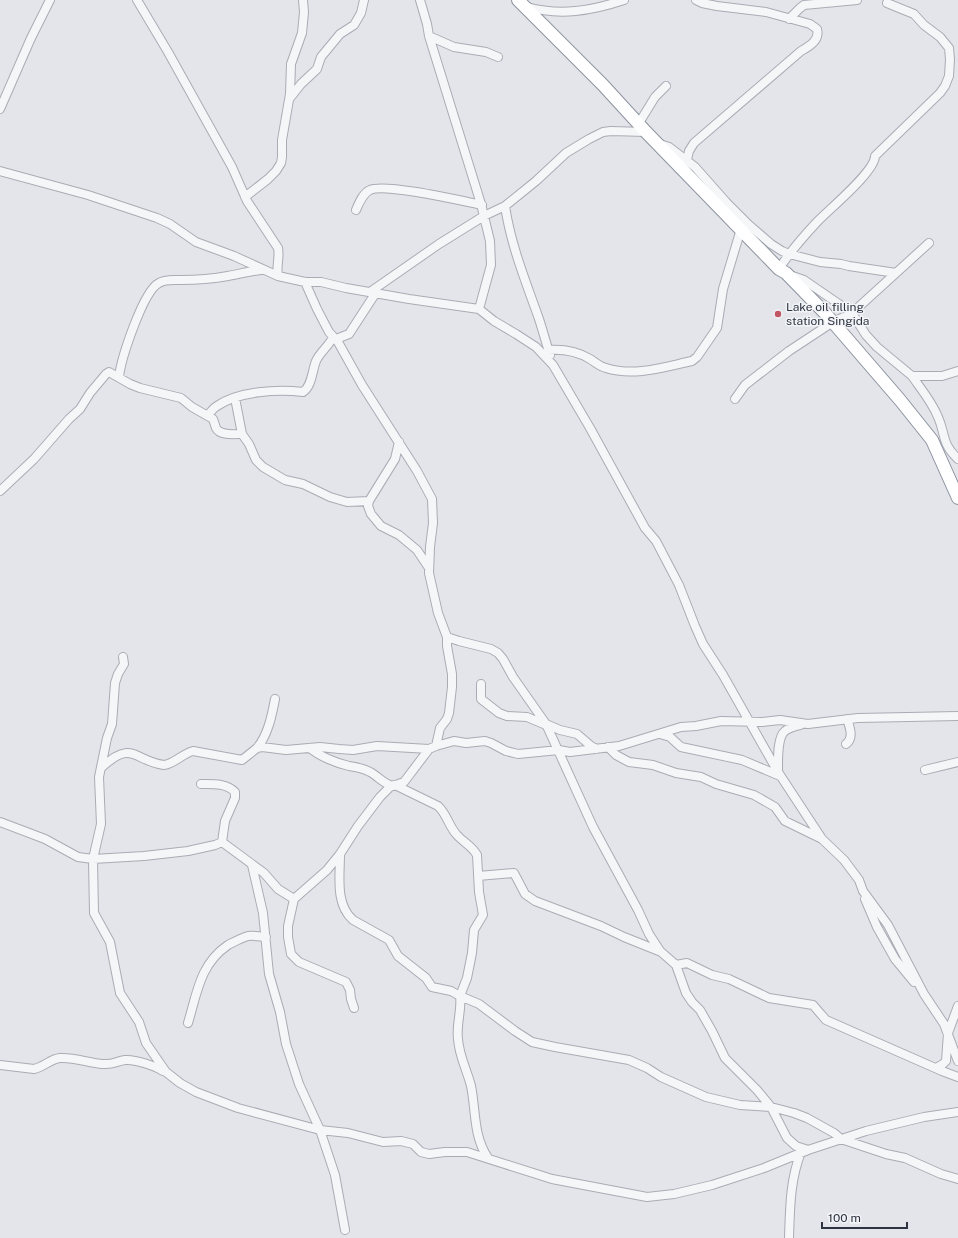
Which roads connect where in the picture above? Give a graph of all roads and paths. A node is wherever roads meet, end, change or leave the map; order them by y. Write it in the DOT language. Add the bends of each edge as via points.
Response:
graph roads {
  1 [pos="50,0"];
  2 [pos="137,0"];
  3 [pos="302,0"];
  4 [pos="364,0"];
  5 [pos="420,0"];
  6 [pos="624,0"];
  7 [pos="696,0"];
  8 [pos="857,0"];
  9 [pos="521,3"];
  10 [pos="887,3"];
  11 [pos="789,19"];
  12 [pos="429,36"];
  13 [pos="498,57"];
  14 [pos="666,86"];
  15 [pos="288,100"];
  16 [pos="0,109"];
  17 [pos="643,128"];
  18 [pos="657,143"];
  19 [pos="687,160"];
  20 [pos="0,171"];
  21 [pos="245,197"];
  22 [pos="482,206"];
  23 [pos="505,206"];
  24 [pos="356,210"];
  25 [pos="484,216"];
  26 [pos="741,229"];
  27 [pos="929,243"];
  28 [pos="789,254"];
  29 [pos="262,270"];
  30 [pos="782,271"];
  31 [pos="896,273"];
  32 [pos="278,276"];
  33 [pos="388,278"];
  34 [pos="306,282"];
  35 [pos="372,293"];
  36 [pos="389,295"];
  37 [pos="479,309"];
  38 [pos="852,313"];
  39 [pos="833,322"];
  40 [pos="334,338"];
  41 [pos="548,350"];
  42 [pos="553,365"];
  43 [pos="958,371"];
  44 [pos="912,376"];
  45 [pos="119,377"];
  46 [pos="235,398"];
  47 [pos="735,399"];
  48 [pos="208,415"];
  49 [pos="242,434"];
  50 [pos="399,442"];
  51 [pos="958,458"];
  52 [pos="0,491"];
  53 [pos="958,498"];
  54 [pos="369,501"];
  55 [pos="429,568"];
  56 [pos="447,637"];
  57 [pos="123,657"];
  58 [pos="481,684"];
  59 [pos="275,699"];
  60 [pos="958,716"];
  61 [pos="847,719"];
  62 [pos="750,722"];
  63 [pos="803,724"];
  64 [pos="547,725"];
  65 [pos="660,734"];
  66 [pos="846,744"];
  67 [pos="432,747"];
  68 [pos="608,747"];
  69 [pos="257,748"];
  70 [pos="310,748"];
  71 [pos="596,748"];
  72 [pos="559,750"];
  73 [pos="574,752"];
  74 [pos="958,762"];
  75 [pos="564,764"];
  76 [pos="102,767"];
  77 [pos="925,770"];
  78 [pos="779,774"];
  79 [pos="201,784"];
  80 [pos="394,786"];
  81 [pos="0,822"];
  82 [pos="822,839"];
  83 [pos="222,842"];
  84 [pos="340,854"];
  85 [pos="93,859"];
  86 [pos="252,865"];
  87 [pos="478,876"];
  88 [pos="294,899"];
  89 [pos="266,937"];
  90 [pos="660,951"];
  91 [pos="676,965"];
  92 [pos="460,996"];
  93 [pos="958,1006"];
  94 [pos="354,1008"];
  95 [pos="188,1023"];
  96 [pos="948,1034"];
  97 [pos="958,1061"];
  98 [pos="0,1064"];
  99 [pos="936,1068"];
  100 [pos="166,1072"];
  101 [pos="958,1077"];
  102 [pos="771,1107"];
  103 [pos="958,1111"];
  104 [pos="320,1130"];
  105 [pos="842,1139"];
  106 [pos="805,1151"];
  107 [pos="488,1158"];
  108 [pos="958,1179"];
  109 [pos="345,1230"];
  110 [pos="789,1238"];
  1 -- 16 [label="street"];
  2 -- 21 [label="street" via="232,167"];
  3 -- 15 [label="street" via="302,33 291,64"];
  4 -- 15 [label="street" via="361,13 354,25 340,34 322,57 317,69"];
  5 -- 12 [label="street"];
  6 -- 9 [label="street" via="597,8 560,12 550,12"];
  7 -- 11 [label="street" via="766,12"];
  8 -- 11 [label="street" via="804,5"];
  9 -- 17 [label="highway"];
  10 -- 28 [label="street" via="914,14 944,41 950,54 948,81 940,93 875,156 867,173 818,221"];
  11 -- 19 [label="street" via="810,24 817,29 818,35 813,44 801,51 694,143"];
  12 -- 13 [label="street" via="454,47 486,52"];
  12 -- 22 [label="street"];
  14 -- 17 [label="street" via="655,97 646,112"];
  15 -- 21 [label="street" via="281,164 268,179"];
  17 -- 18 [label="highway"];
  17 -- 23 [label="street" via="603,132 589,139 566,153"];
  18 -- 19 [label="street" via="669,147"];
  18 -- 26 [label="highway"];
  19 -- 28 [label="street" via="749,225 771,244"];
  20 -- 29 [label="street" via="157,218 196,242"];
  21 -- 32 [label="street" via="278,248"];
  22 -- 24 [label="street" via="382,189 369,190"];
  22 -- 25 [label="street"];
  23 -- 25 [label="street"];
  23 -- 41 [label="street" via="519,267"];
  25 -- 33 [label="street"];
  25 -- 37 [label="street" via="490,241 491,265"];
  26 -- 30 [label="highway"];
  26 -- 41 [label="street" via="724,289 717,328 692,361 657,369 624,371 606,368 574,352"];
  27 -- 31 [label="street"];
  28 -- 30 [label="street"];
  28 -- 31 [label="street" via="820,262"];
  29 -- 32 [label="street"];
  29 -- 45 [label="street" via="212,279 168,280 157,283 137,318"];
  30 -- 38 [label="street" via="804,280"];
  30 -- 39 [label="highway"];
  31 -- 38 [label="street"];
  32 -- 34 [label="street"];
  33 -- 35 [label="street"];
  33 -- 36 [label="street" via="386,285"];
  34 -- 35 [label="street" via="321,282"];
  34 -- 40 [label="street" via="321,318"];
  35 -- 36 [label="street"];
  35 -- 40 [label="street" via="349,334"];
  36 -- 37 [label="street"];
  37 -- 42 [label="street" via="536,347"];
  38 -- 39 [label="street"];
  38 -- 44 [label="street" via="877,347"];
  39 -- 47 [label="street" via="789,351 745,385"];
  39 -- 53 [label="highway" via="932,440"];
  40 -- 46 [label="street" via="317,359 308,388 303,392 267,391"];
  40 -- 50 [label="street"];
  41 -- 42 [label="street"];
  42 -- 62 [label="street" via="645,528 658,545 679,586 703,644"];
  43 -- 44 [label="street" via="942,376"];
  44 -- 51 [label="street" via="935,411 948,447"];
  45 -- 48 [label="street" via="140,388 180,398"];
  45 -- 52 [label="street" via="109,372 106,374 80,409"];
  46 -- 48 [label="street" via="217,406"];
  46 -- 49 [label="street"];
  48 -- 49 [label="street" via="213,418 216,428 221,432"];
  49 -- 54 [label="street" via="256,460 277,476 347,502"];
  50 -- 54 [label="street" via="392,464"];
  50 -- 55 [label="street" via="432,499 433,523"];
  54 -- 55 [label="street" via="368,509 377,522 420,552"];
  55 -- 56 [label="street" via="438,613"];
  56 -- 64 [label="street" via="498,653"];
  56 -- 67 [label="street" via="452,674 449,714"];
  57 -- 76 [label="street" via="124,664 115,683 112,720 102,757"];
  58 -- 64 [label="street" via="481,699 499,713 527,717"];
  59 -- 69 [label="street" via="264,738"];
  60 -- 61 [label="street"];
  61 -- 63 [label="street"];
  61 -- 66 [label="street" via="851,736"];
  62 -- 63 [label="street" via="780,720"];
  62 -- 65 [label="street" via="721,721 681,727"];
  62 -- 78 [label="street"];
  63 -- 78 [label="street" via="783,733 780,740"];
  64 -- 71 [label="street" via="577,734"];
  64 -- 72 [label="street"];
  65 -- 68 [label="street"];
  65 -- 78 [label="street" via="670,737 681,747 742,760"];
  67 -- 70 [label="street" via="383,746 349,750"];
  67 -- 72 [label="street" via="454,741 485,741 518,754"];
  67 -- 80 [label="street" via="406,780"];
  68 -- 71 [label="street"];
  68 -- 82 [label="street" via="629,762 701,777 754,795 775,808 787,823"];
  69 -- 70 [label="street"];
  69 -- 76 [label="street" via="242,760 193,751 164,765 132,753 118,755"];
  70 -- 80 [label="street" via="335,761 366,769 387,785"];
  71 -- 73 [label="street"];
  72 -- 73 [label="street"];
  72 -- 75 [label="street"];
  73 -- 75 [label="street" via="568,756"];
  74 -- 77 [label="street"];
  75 -- 90 [label="street" via="599,840"];
  76 -- 85 [label="street" via="99,783 101,824"];
  78 -- 82 [label="street"];
  79 -- 83 [label="street" via="222,785 235,792 225,821"];
  80 -- 84 [label="street" via="380,797"];
  80 -- 87 [label="street" via="432,802 443,810 456,835 475,851"];
  81 -- 85 [label="street" via="44,839 78,857"];
  82 -- 96 [label="street" via="844,860 895,936 924,994 938,1013"];
  83 -- 85 [label="street" via="188,852"];
  83 -- 86 [label="street"];
  84 -- 88 [label="street" via="327,870"];
  84 -- 92 [label="street" via="340,894 349,916 389,940 398,956 426,978 432,987 452,991"];
  85 -- 100 [label="street" via="94,913 110,942 120,993 139,1022 146,1043"];
  86 -- 88 [label="street" via="264,872 278,889"];
  86 -- 89 [label="street"];
  87 -- 90 [label="street" via="514,873 525,894 535,901"];
  87 -- 92 [label="street" via="483,915 474,930 467,978"];
  88 -- 94 [label="street" via="288,926 291,954 299,962 346,982"];
  89 -- 95 [label="street" via="253,935 239,939 210,961 203,974"];
  89 -- 104 [label="street" via="269,974 286,1044 303,1095"];
  90 -- 91 [label="street"];
  91 -- 99 [label="street" via="687,963 769,998 813,1005 826,1020"];
  91 -- 102 [label="street" via="686,993 700,1010 725,1058"];
  92 -- 102 [label="street" via="479,1004 532,1042 629,1060 706,1097 740,1105"];
  92 -- 107 [label="street" via="461,1011 457,1033 460,1051 470,1084 480,1140"];
  93 -- 96 [label="street"];
  96 -- 97 [label="street"];
  96 -- 99 [label="street" via="946,1061"];
  98 -- 100 [label="street" via="40,1068 59,1058 102,1064 126,1060 149,1064"];
  99 -- 101 [label="street"];
  100 -- 104 [label="street" via="196,1092 222,1102"];
  102 -- 105 [label="street" via="807,1118"];
  102 -- 106 [label="street" via="787,1138"];
  103 -- 105 [label="street" via="924,1117"];
  104 -- 107 [label="street" via="348,1133 383,1142 401,1141 413,1144 421,1152 429,1154 467,1152"];
  104 -- 109 [label="street" via="335,1175"];
  105 -- 106 [label="street"];
  105 -- 108 [label="street" via="905,1158"];
  106 -- 107 [label="street" via="712,1185 655,1197 552,1179"];
  106 -- 110 [label="street" via="795,1167"];
}
